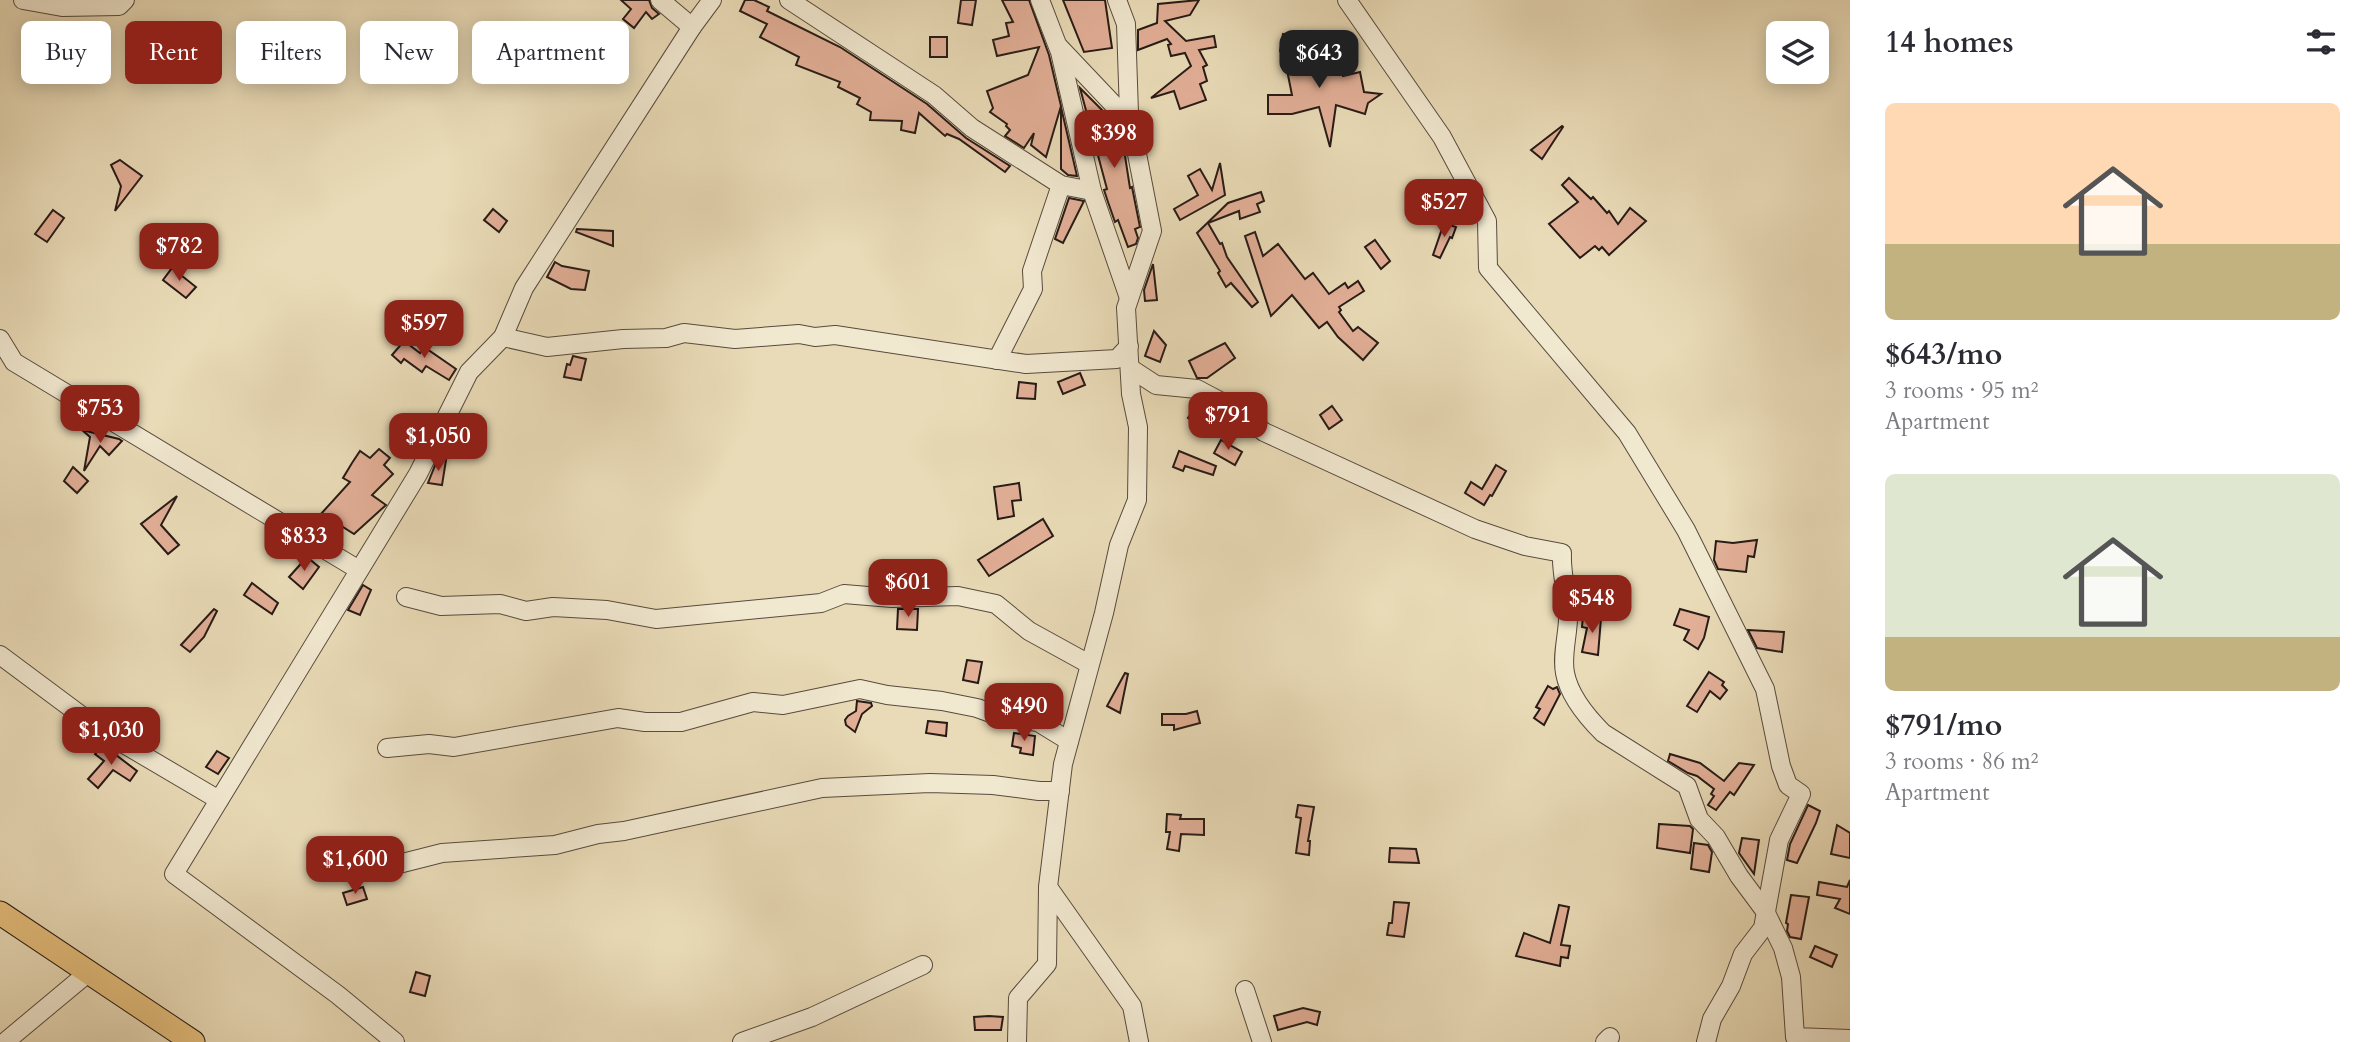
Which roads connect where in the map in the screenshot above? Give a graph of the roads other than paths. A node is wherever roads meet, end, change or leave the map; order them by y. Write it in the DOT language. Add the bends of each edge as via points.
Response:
graph roads {
  1 [pos="23,0"];
  2 [pos="125,0"];
  3 [pos="660,0"];
  4 [pos="712,0"];
  5 [pos="789,0"];
  6 [pos="1040,0"];
  7 [pos="1116,0"];
  8 [pos="1347,0"];
  9 [pos="692,27"];
  10 [pos="1058,45"];
  11 [pos="1131,123"];
  12 [pos="1061,185"];
  13 [pos="1092,191"];
  14 [pos="1129,298"];
  15 [pos="503,337"];
  16 [pos="0,339"];
  17 [pos="1129,345"];
  18 [pos="997,360"];
  19 [pos="1130,368"];
  20 [pos="359,570"];
  21 [pos="406,597"];
  22 [pos="0,655"];
  23 [pos="1089,664"];
  24 [pos="1069,741"];
  25 [pos="387,748"];
  26 [pos="1060,792"];
  27 [pos="219,800"];
  28 [pos="371,871"];
  29 [pos="1048,887"];
  30 [pos="1765,911"];
  31 [pos="0,913"];
  32 [pos="923,965"];
  33 [pos="89,972"];
  34 [pos="1245,990"];
  35 [pos="1850,1039"];
  36 [pos="1254,1040"];
  37 [pos="5,1042"];
  38 [pos="194,1042"];
  39 [pos="395,1042"];
  40 [pos="742,1042"];
  41 [pos="1017,1042"];
  42 [pos="1139,1042"];
  43 [pos="1706,1042"];
  1 -- 2 [label="street" via="62,8 119,6"];
  3 -- 9 [label="street"];
  4 -- 9 [label="street"];
  5 -- 12 [label="street"];
  6 -- 10 [label="street"];
  7 -- 11 [label="street" via="1126,24"];
  8 -- 30 [label="street" via="1442,137 1487,221 1488,268 1627,433 1686,530 1765,689 1781,766 1788,785 1801,794 1779,840"];
  9 -- 15 [label="street" via="524,288"];
  10 -- 11 [label="street"];
  10 -- 13 [label="street"];
  11 -- 14 [label="street" via="1152,232"];
  12 -- 13 [label="street"];
  12 -- 18 [label="street" via="1032,271 1033,289"];
  13 -- 14 [label="street"];
  14 -- 17 [label="street"];
  15 -- 18 [label="street" via="547,347 684,333 735,339 835,335"];
  15 -- 20 [label="street" via="469,372 418,474"];
  16 -- 20 [label="street" via="14,362"];
  17 -- 18 [label="street" via="1116,359 1026,364"];
  17 -- 19 [label="street"];
  19 -- 23 [label="street" via="1138,427 1138,500 1119,545"];
  19 -- 30 [label="street" via="1156,385 1197,389 1264,432 1475,529 1562,553 1568,610 1565,673 1573,693 1603,733 1687,786 1699,819"];
  20 -- 27 [label="street"];
  21 -- 23 [label="street" via="441,606 607,610 656,619 821,603 844,594 958,596 996,604 1029,631"];
  22 -- 27 [label="street" via="102,731"];
  23 -- 24 [label="street"];
  24 -- 25 [label="street" via="1038,722 860,689 783,705 753,702 681,722 618,718 454,747"];
  24 -- 26 [label="street"];
  26 -- 28 [label="street" via="930,783 822,788 555,845 442,853"];
  26 -- 29 [label="street"];
  27 -- 39 [label="street" via="174,874"];
  29 -- 41 [label="street" via="1046,964 1018,998"];
  29 -- 42 [label="street" via="1132,1006"];
  30 -- 35 [label="street" via="1791,977 1795,1037"];
  30 -- 43 [label="street" via="1763,928 1743,954"];
  31 -- 33 [label="main road"];
  32 -- 40 [label="street" via="812,1017"];
  33 -- 37 [label="street"];
  33 -- 38 [label="main road"];
  34 -- 36 [label="street"];
}
